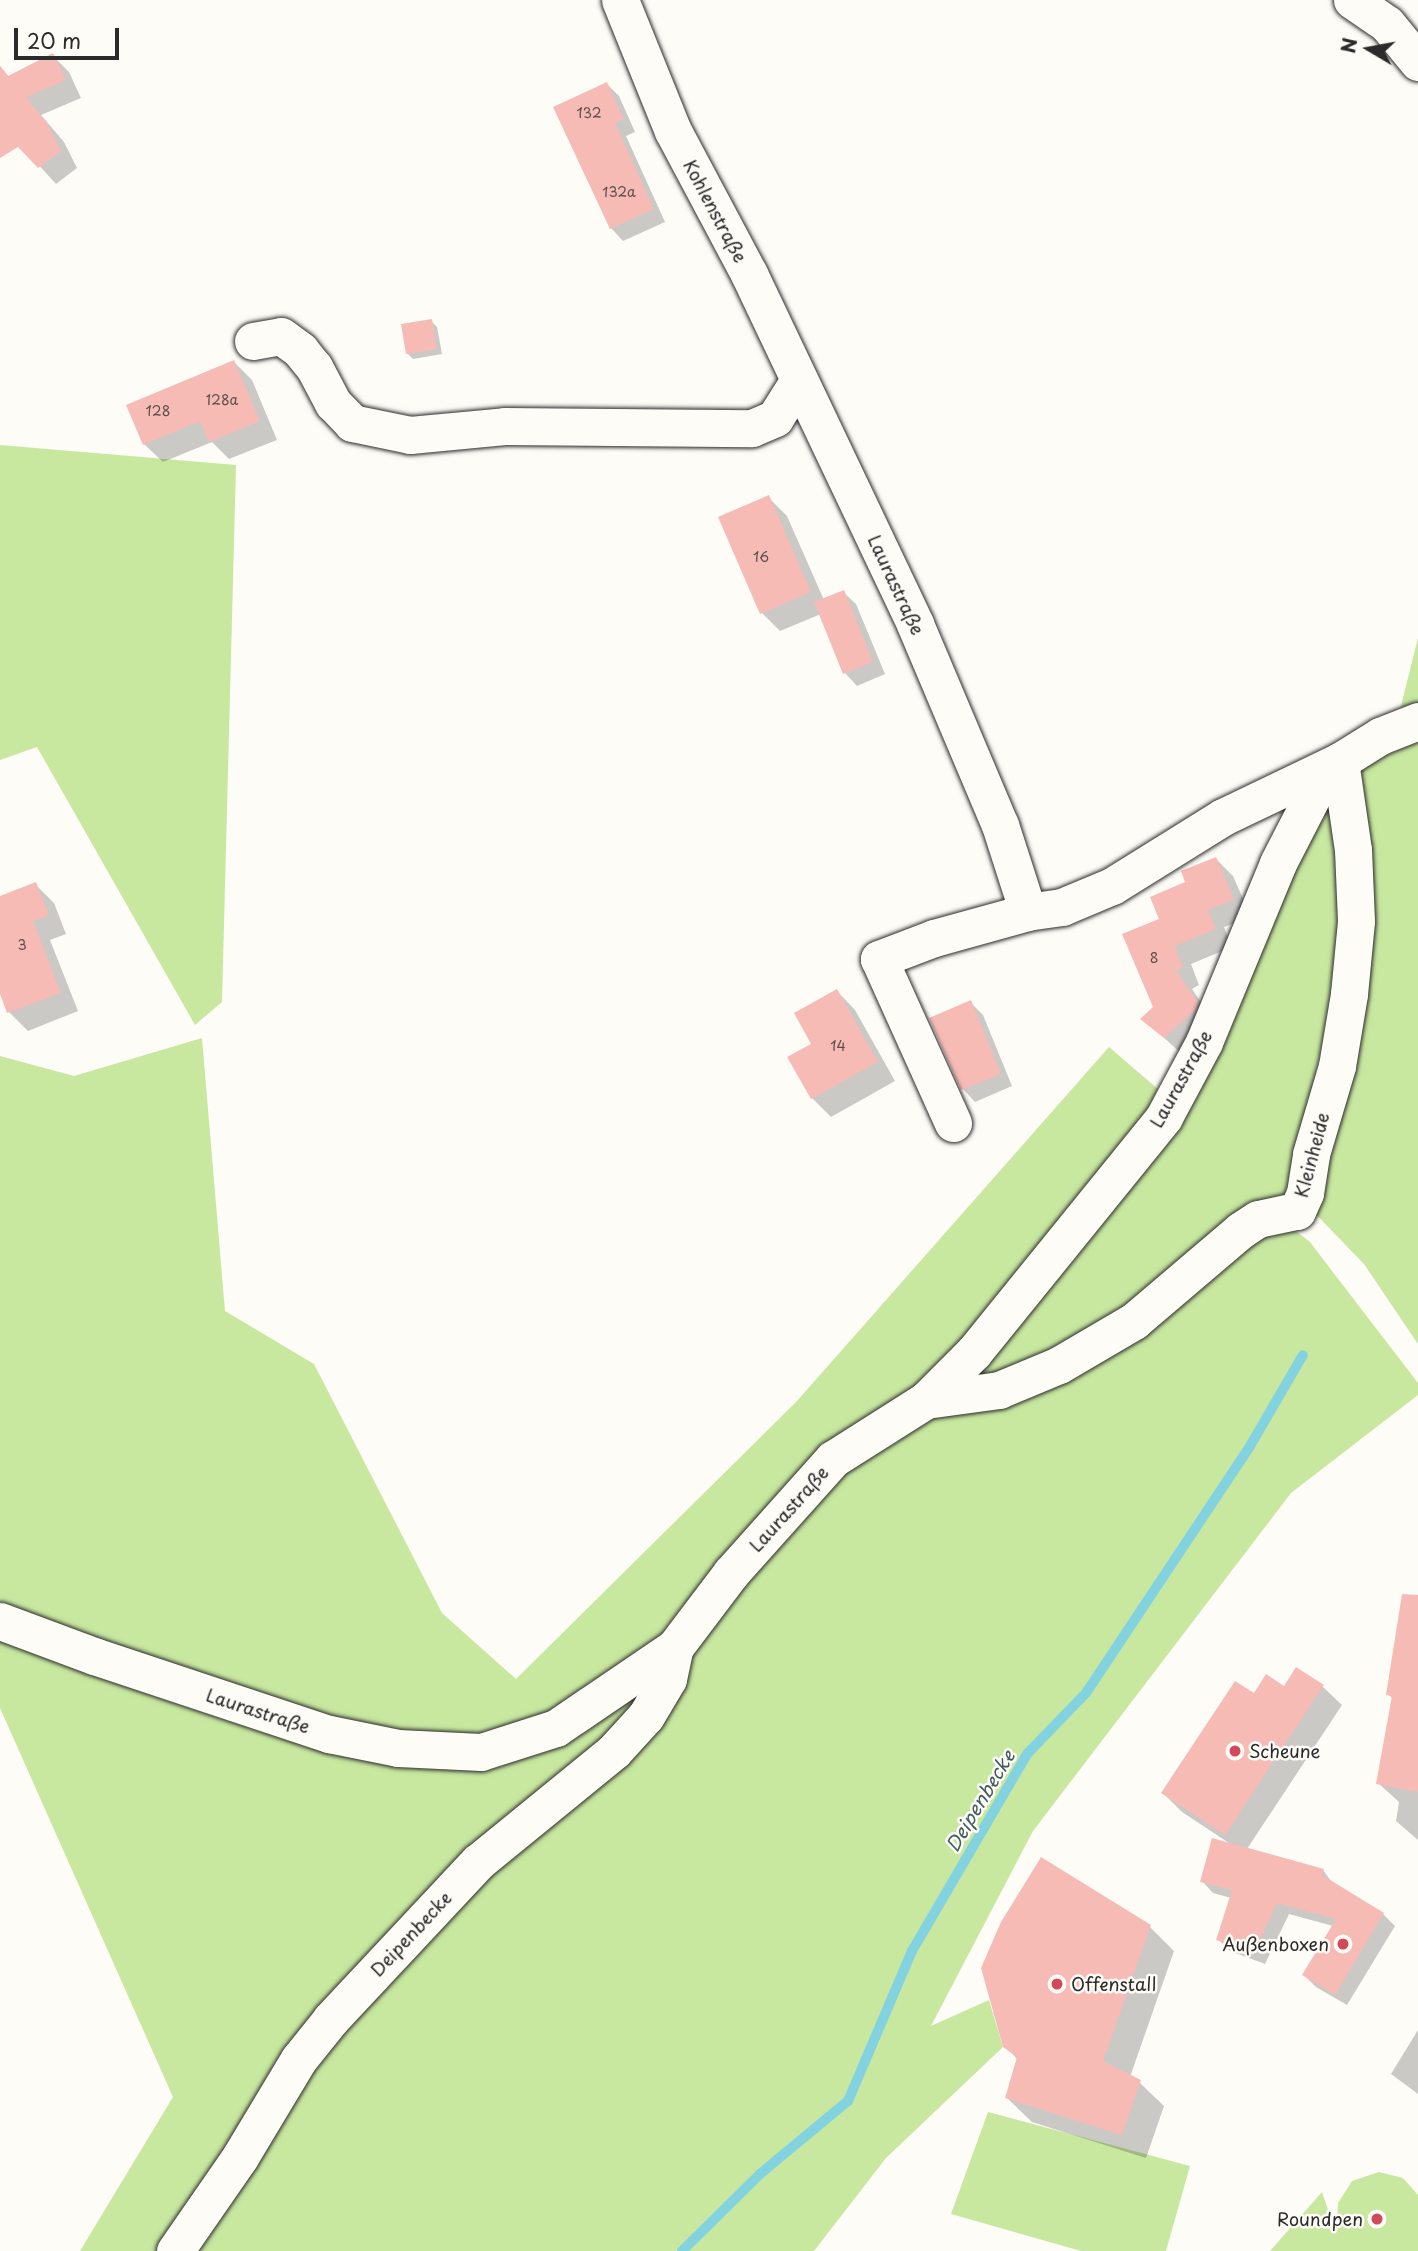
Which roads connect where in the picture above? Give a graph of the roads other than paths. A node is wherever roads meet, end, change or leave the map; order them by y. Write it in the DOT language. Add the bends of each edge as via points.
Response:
graph roads {
  1 [pos="620,0"];
  2 [pos="1355,1"];
  3 [pos="1418,62"];
  4 [pos="253,341"];
  5 [pos="799,380"];
  6 [pos="817,418"];
  7 [pos="1418,721"];
  8 [pos="1340,761"];
  9 [pos="1028,912"];
  10 [pos="953,1123"];
  11 [pos="926,1400"];
  12 [pos="0,1621"];
  13 [pos="675,1647"];
  14 [pos="175,2251"];
  1 -- 5 [label="street, Kohlenstraße" via="673,131"];
  2 -- 3 [label="street" via="1387,24"];
  4 -- 5 [label="street" via="281,337 300,350 352,423 410,435 505,426 752,428 775,418"];
  5 -- 6 [label="street, Kohlenstraße"];
  6 -- 9 [label="street, Laurastraße" via="915,624 1000,825"];
  7 -- 8 [label="street, Laurastraße" via="1380,736"];
  8 -- 9 [label="street, Laurastraße" via="1223,817 1112,886 1062,907"];
  8 -- 11 [label="street, Laurastraße" via="1314,793 1278,863 1204,1042 1164,1117 974,1352"];
  8 -- 11 [label="street, Kleinheide" via="1353,850 1356,921 1337,1066 1297,1211 1258,1219 1146,1313 1059,1365 999,1390"];
  9 -- 10 [label="street, Laurastraße" via="879,959"];
  11 -- 13 [label="street, Laurastraße" via="833,1459 731,1573"];
  12 -- 13 [label="street, Laurastraße" via="329,1734 398,1748 481,1752 556,1728"];
  13 -- 14 [label="street, Deipenbecke" via="668,1679 646,1716 614,1751 478,1862 331,2019 299,2059 240,2157"];
}
